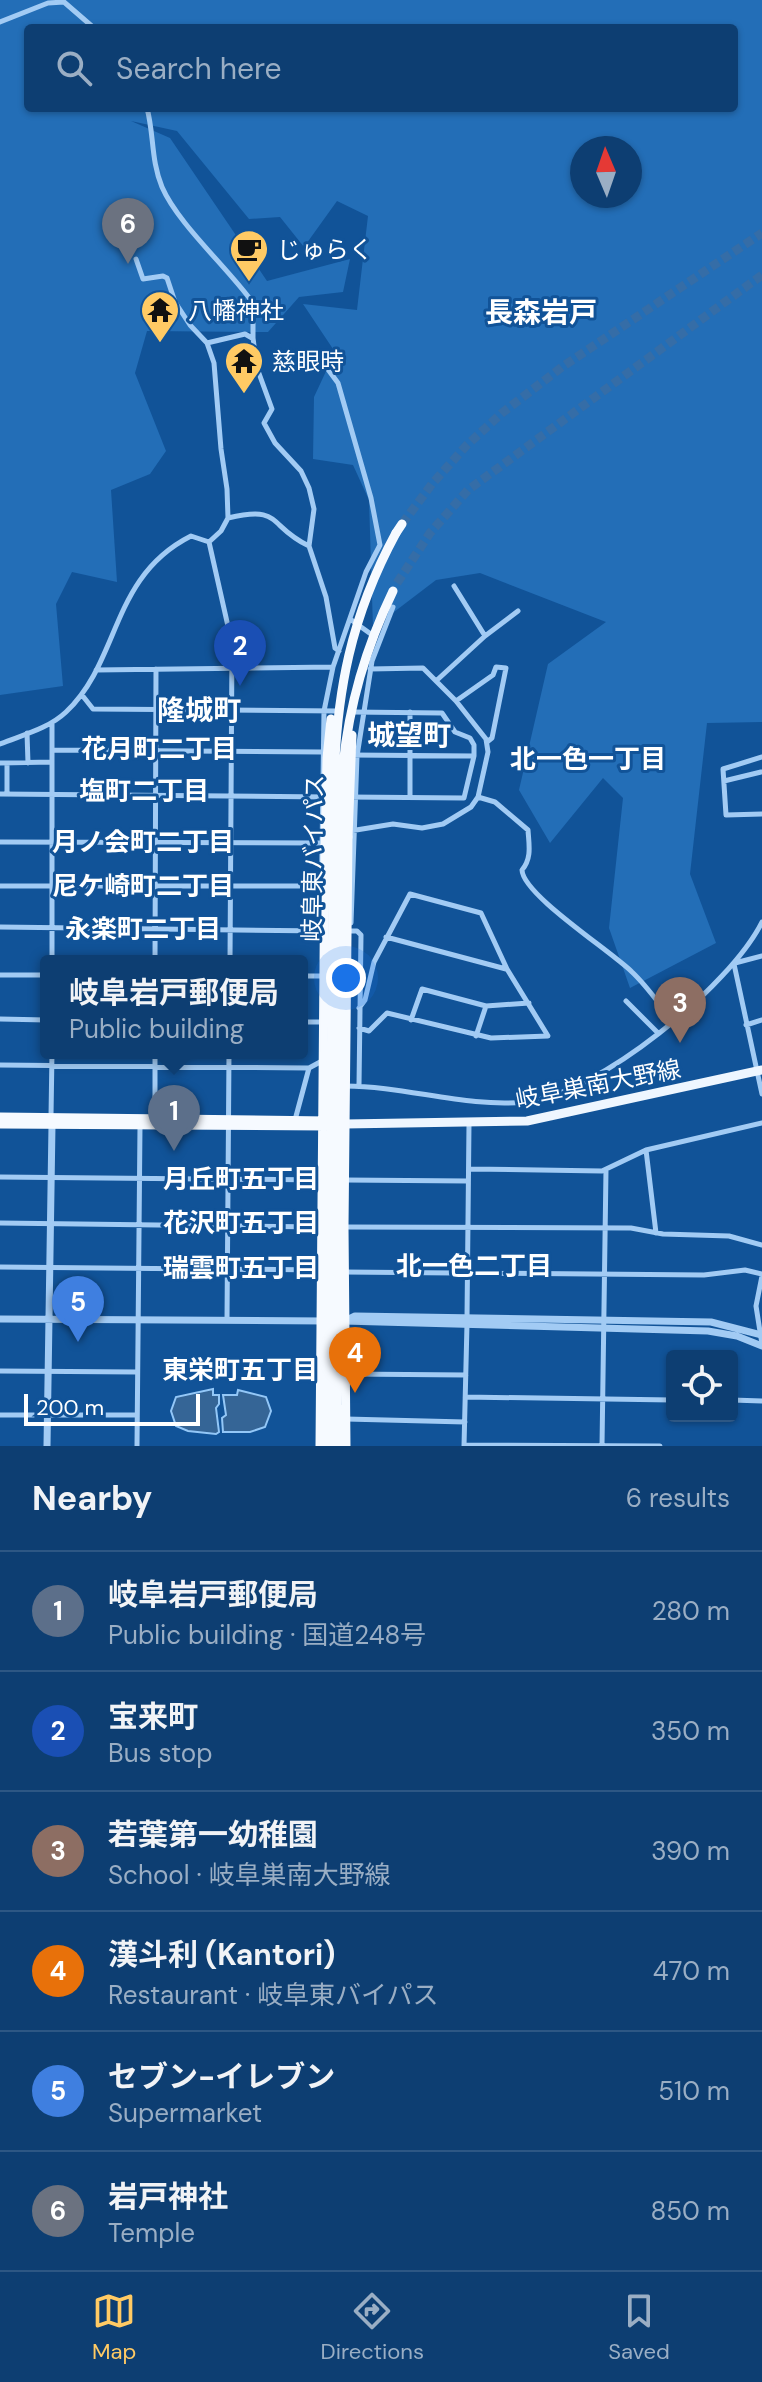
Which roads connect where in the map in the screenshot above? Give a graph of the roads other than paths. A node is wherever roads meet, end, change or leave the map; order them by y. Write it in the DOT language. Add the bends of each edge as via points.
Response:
graph roads {
  1 [pos="0,22"];
  2 [pos="89,24"];
  3 [pos="148,112"];
  4 [pos="136,259"];
  5 [pos="253,338"];
  6 [pos="207,343"];
  7 [pos="324,364"];
  8 [pos="228,518"];
  9 [pos="399,528"];
  10 [pos="209,542"];
  11 [pos="309,546"];
  12 [pos="454,586"];
  13 [pos="395,587"];
  14 [pos="393,607"];
  15 [pos="518,611"];
  16 [pos="350,619"];
  17 [pos="485,636"];
  18 [pos="379,640"];
  19 [pos="339,651"];
  20 [pos="345,663"];
  21 [pos="333,667"];
  22 [pos="156,669"];
  23 [pos="231,669"];
  24 [pos="370,669"];
  25 [pos="96,670"];
  26 [pos="436,681"];
  27 [pos="356,688"];
  28 [pos="82,695"];
  29 [pos="456,701"];
  30 [pos="156,710"];
  31 [pos="231,711"];
  32 [pos="324,711"];
  33 [pos="364,712"];
  34 [pos="410,712"];
  35 [pos="52,723"];
  36 [pos="27,733"];
  37 [pos="487,742"];
  38 [pos="0,744"];
  39 [pos="52,750"];
  40 [pos="155,751"];
  41 [pos="231,751"];
  42 [pos="322,752"];
  43 [pos="357,756"];
  44 [pos="474,756"];
  45 [pos="411,757"];
  46 [pos="762,757"];
  47 [pos="52,762"];
  48 [pos="3,763"];
  49 [pos="28,763"];
  50 [pos="761,772"];
  51 [pos="724,781"];
  52 [pos="3,794"];
  53 [pos="52,794"];
  54 [pos="155,795"];
  55 [pos="231,796"];
  56 [pos="321,797"];
  57 [pos="357,797"];
  58 [pos="410,797"];
  59 [pos="478,797"];
  60 [pos="762,814"];
  61 [pos="352,833"];
  62 [pos="0,842"];
  63 [pos="52,843"];
  64 [pos="155,843"];
  65 [pos="230,843"];
  66 [pos="323,845"];
  67 [pos="0,886"];
  68 [pos="52,886"];
  69 [pos="155,886"];
  70 [pos="230,886"];
  71 [pos="320,886"];
  72 [pos="762,922"];
  73 [pos="0,927"];
  74 [pos="52,928"];
  75 [pos="155,929"];
  76 [pos="230,930"];
  77 [pos="323,931"];
  78 [pos="347,931"];
  79 [pos="386,937"];
  80 [pos="52,955"];
  81 [pos="155,955"];
  82 [pos="230,955"];
  83 [pos="762,956"];
  84 [pos="734,963"];
  85 [pos="507,969"];
  86 [pos="0,975"];
  87 [pos="40,975"];
  88 [pos="308,976"];
  89 [pos="323,976"];
  90 [pos="626,1001"];
  91 [pos="529,1003"];
  92 [pos="486,1006"];
  93 [pos="359,1008"];
  94 [pos="0,1019"];
  95 [pos="40,1020"];
  96 [pos="411,1020"];
  97 [pos="672,1020"];
  98 [pos="762,1020"];
  99 [pos="308,1022"];
  100 [pos="323,1022"];
  101 [pos="746,1025"];
  102 [pos="359,1028"];
  103 [pos="658,1033"];
  104 [pos="476,1036"];
  105 [pos="52,1059"];
  106 [pos="155,1059"];
  107 [pos="229,1059"];
  108 [pos="322,1061"];
  109 [pos="0,1065"];
  110 [pos="52,1065"];
  111 [pos="155,1066"];
  112 [pos="229,1066"];
  113 [pos="309,1068"];
  114 [pos="760,1071"];
  115 [pos="345,1086"];
  116 [pos="359,1086"];
  117 [pos="762,1094"];
  118 [pos="0,1117"];
  119 [pos="155,1119"];
  120 [pos="295,1120"];
  121 [pos="51,1122"];
  122 [pos="228,1122"];
  123 [pos="323,1123"];
  124 [pos="762,1123"];
  125 [pos="0,1124"];
  126 [pos="345,1124"];
  127 [pos="469,1124"];
  128 [pos="140,1126"];
  129 [pos="646,1150"];
  130 [pos="469,1169"];
  131 [pos="606,1170"];
  132 [pos="0,1177"];
  133 [pos="51,1177"];
  134 [pos="139,1179"];
  135 [pos="228,1179"];
  136 [pos="324,1180"];
  137 [pos="344,1180"];
  138 [pos="468,1181"];
  139 [pos="0,1223"];
  140 [pos="50,1224"];
  141 [pos="138,1225"];
  142 [pos="228,1226"];
  143 [pos="322,1227"];
  144 [pos="344,1227"];
  145 [pos="468,1228"];
  146 [pos="606,1228"];
  147 [pos="656,1233"];
  148 [pos="762,1245"];
  149 [pos="0,1267"];
  150 [pos="49,1268"];
  151 [pos="138,1268"];
  152 [pos="227,1269"];
  153 [pos="322,1270"];
  154 [pos="344,1272"];
  155 [pos="469,1273"];
  156 [pos="606,1274"];
  157 [pos="762,1275"];
  158 [pos="0,1319"];
  159 [pos="49,1319"];
  160 [pos="137,1321"];
  161 [pos="227,1321"];
  162 [pos="321,1321"];
  163 [pos="345,1321"];
  164 [pos="467,1321"];
  165 [pos="605,1324"];
  166 [pos="761,1335"];
  167 [pos="762,1345"];
  168 [pos="0,1371"];
  169 [pos="48,1371"];
  170 [pos="137,1372"];
  171 [pos="345,1374"];
  172 [pos="466,1375"];
  173 [pos="465,1397"];
  174 [pos="603,1399"];
  175 [pos="666,1400"];
  176 [pos="738,1400"];
  177 [pos="762,1401"];
  178 [pos="332,1407"];
  179 [pos="0,1415"];
  180 [pos="47,1415"];
  181 [pos="137,1415"];
  182 [pos="346,1419"];
  183 [pos="465,1422"];
  184 [pos="47,1446"];
  185 [pos="137,1446"];
  186 [pos="320,1446"];
  187 [pos="328,1446"];
  188 [pos="337,1446"];
  189 [pos="346,1446"];
  190 [pos="464,1446"];
  191 [pos="602,1446"];
  192 [pos="660,1446"];
  1 -- 2 [label="street" via="64,2"];
  3 -- 5 [label="street" via="162,188 253,303"];
  4 -- 6 [label="street" via="143,279 167,278 175,302"];
  5 -- 6 [label="street" via="245,334"];
  5 -- 11 [label="street" via="272,409 264,423 309,488 314,509"];
  6 -- 8 [label="street" via="214,363"];
  7 -- 16 [label="street" via="338,383 380,545"];
  8 -- 10 [label="street"];
  8 -- 11 [label="street" via="266,514"];
  9 -- 20 [label="highway, 岐阜東バイパス, bridge" via="366,594"];
  10 -- 23 [label="street" via="232,644"];
  10 -- 25 [label="street" via="186,539 138,581"];
  11 -- 19 [label="street"];
  12 -- 17 [label="street"];
  13 -- 27 [label="highway, 岐阜東バイパス, bridge"];
  14 -- 18 [label="street"];
  15 -- 17 [label="street"];
  16 -- 18 [label="street"];
  16 -- 19 [label="street"];
  17 -- 26 [label="street"];
  18 -- 24 [label="street"];
  19 -- 21 [label="street"];
  20 -- 66 [label="highway, bridge" via="336,682 328,745"];
  20 -- 178 [label="highway, 岐阜東バイパス, bridge" via="334,761"];
  21 -- 23 [label="street"];
  21 -- 32 [label="street"];
  22 -- 23 [label="street"];
  22 -- 25 [label="street"];
  22 -- 30 [label="street"];
  23 -- 31 [label="street"];
  24 -- 26 [label="street" via="423,668"];
  24 -- 33 [label="street"];
  25 -- 28 [label="street"];
  26 -- 29 [label="street"];
  27 -- 61 [label="highway, bridge"];
  27 -- 178 [label="highway, 岐阜東バイパス, bridge" via="342,786"];
  28 -- 30 [label="street" via="93,709"];
  28 -- 35 [label="street"];
  29 -- 37 [label="street"];
  29 -- 37 [label="street" via="493,675 496,667 506,668"];
  30 -- 31 [label="street"];
  30 -- 40 [label="street"];
  31 -- 32 [label="street"];
  31 -- 41 [label="street"];
  32 -- 33 [label="street"];
  32 -- 42 [label="street"];
  33 -- 34 [label="street"];
  33 -- 43 [label="street"];
  34 -- 44 [label="street" via="442,713 455,732 470,738"];
  34 -- 45 [label="street"];
  35 -- 36 [label="street"];
  35 -- 39 [label="street"];
  36 -- 38 [label="street"];
  36 -- 49 [label="street"];
  37 -- 59 [label="street"];
  39 -- 40 [label="street"];
  39 -- 47 [label="street"];
  40 -- 41 [label="street"];
  40 -- 54 [label="street"];
  41 -- 42 [label="street"];
  41 -- 55 [label="street"];
  42 -- 43 [label="street"];
  42 -- 56 [label="street"];
  43 -- 45 [label="street"];
  43 -- 57 [label="street"];
  44 -- 45 [label="street"];
  44 -- 58 [label="street" via="464,798"];
  45 -- 58 [label="street"];
  46 -- 51 [label="street" via="723,769"];
  47 -- 49 [label="street"];
  47 -- 53 [label="street"];
  48 -- 49 [label="street"];
  48 -- 52 [label="street"];
  50 -- 51 [label="street"];
  51 -- 60 [label="street" via="726,815"];
  52 -- 53 [label="street"];
  53 -- 54 [label="street"];
  53 -- 63 [label="street"];
  54 -- 55 [label="street"];
  54 -- 64 [label="street"];
  55 -- 56 [label="street"];
  55 -- 65 [label="street"];
  56 -- 57 [label="street"];
  56 -- 66 [label="street"];
  57 -- 58 [label="street"];
  57 -- 61 [label="street"];
  59 -- 61 [label="street" via="443,824 393,824"];
  59 -- 97 [label="street" via="495,802 528,830 529,855 522,878 630,970"];
  61 -- 66 [label="street"];
  61 -- 78 [label="highway"];
  62 -- 63 [label="street"];
  63 -- 64 [label="street"];
  63 -- 68 [label="street"];
  64 -- 65 [label="street"];
  64 -- 69 [label="street"];
  65 -- 66 [label="street"];
  65 -- 70 [label="street"];
  66 -- 71 [label="street"];
  66 -- 77 [label="highway"];
  67 -- 68 [label="street"];
  68 -- 69 [label="street"];
  68 -- 74 [label="street"];
  69 -- 70 [label="street"];
  69 -- 75 [label="street"];
  70 -- 71 [label="street"];
  70 -- 76 [label="street"];
  71 -- 77 [label="street"];
  72 -- 84 [label="street"];
  73 -- 74 [label="street"];
  74 -- 75 [label="street"];
  74 -- 80 [label="street"];
  75 -- 76 [label="street"];
  75 -- 81 [label="street"];
  76 -- 77 [label="street"];
  76 -- 82 [label="street"];
  77 -- 78 [label="street"];
  77 -- 89 [label="highway"];
  78 -- 93 [label="street" via="361,935"];
  78 -- 115 [label="highway"];
  79 -- 85 [label="street"];
  79 -- 85 [label="street" via="410,894 481,913"];
  79 -- 93 [label="street"];
  83 -- 84 [label="street"];
  84 -- 97 [label="street"];
  84 -- 101 [label="street"];
  85 -- 91 [label="street"];
  86 -- 87 [label="street"];
  88 -- 89 [label="street"];
  89 -- 100 [label="highway"];
  90 -- 103 [label="street"];
  91 -- 92 [label="street"];
  91 -- 104 [label="street" via="548,1036"];
  92 -- 96 [label="street" via="422,989"];
  92 -- 104 [label="street"];
  93 -- 102 [label="street"];
  94 -- 95 [label="street"];
  96 -- 102 [label="street" via="387,1013 369,1031"];
  96 -- 104 [label="street"];
  97 -- 103 [label="street"];
  98 -- 101 [label="street"];
  99 -- 100 [label="street"];
  100 -- 108 [label="highway"];
  101 -- 114 [label="street"];
  102 -- 116 [label="street"];
  103 -- 116 [label="street" via="574,1088 528,1102 473,1102"];
  105 -- 110 [label="street"];
  106 -- 111 [label="street"];
  107 -- 112 [label="street"];
  108 -- 113 [label="street"];
  108 -- 123 [label="highway"];
  109 -- 110 [label="street"];
  110 -- 111 [label="street"];
  110 -- 121 [label="street"];
  111 -- 112 [label="street"];
  111 -- 119 [label="street"];
  112 -- 113 [label="street"];
  112 -- 122 [label="street"];
  113 -- 120 [label="street"];
  114 -- 117 [label="street"];
  114 -- 127 [label="main road, 岐阜巣南大野線" via="527,1121"];
  115 -- 116 [label="street"];
  115 -- 126 [label="highway"];
  118 -- 121 [label="highway"];
  119 -- 121 [label="highway"];
  119 -- 122 [label="highway"];
  120 -- 122 [label="highway"];
  120 -- 123 [label="highway"];
  121 -- 125 [label="highway"];
  121 -- 128 [label="highway"];
  121 -- 133 [label="street"];
  122 -- 123 [label="highway"];
  122 -- 128 [label="highway"];
  122 -- 135 [label="street"];
  123 -- 126 [label="highway"];
  123 -- 136 [label="highway"];
  124 -- 129 [label="street"];
  126 -- 127 [label="main road, 岐阜巣南大野線"];
  126 -- 137 [label="highway"];
  127 -- 130 [label="street"];
  128 -- 134 [label="street"];
  129 -- 131 [label="street"];
  129 -- 147 [label="street"];
  130 -- 131 [label="street"];
  130 -- 138 [label="street"];
  131 -- 146 [label="street"];
  132 -- 133 [label="street"];
  133 -- 134 [label="street"];
  133 -- 140 [label="street"];
  134 -- 135 [label="street"];
  134 -- 141 [label="street"];
  135 -- 136 [label="street"];
  135 -- 142 [label="street"];
  136 -- 143 [label="highway"];
  137 -- 138 [label="street"];
  137 -- 144 [label="highway"];
  138 -- 145 [label="street"];
  139 -- 140 [label="street"];
  140 -- 141 [label="street"];
  140 -- 150 [label="street"];
  141 -- 142 [label="street"];
  141 -- 151 [label="street"];
  142 -- 143 [label="street"];
  142 -- 152 [label="street"];
  143 -- 144 [label="street"];
  143 -- 153 [label="highway"];
  144 -- 145 [label="street"];
  144 -- 154 [label="highway"];
  145 -- 146 [label="street"];
  145 -- 155 [label="street"];
  146 -- 147 [label="street"];
  146 -- 156 [label="street"];
  147 -- 148 [label="street" via="729,1236"];
  149 -- 150 [label="street"];
  150 -- 151 [label="street"];
  150 -- 159 [label="street"];
  151 -- 152 [label="street"];
  151 -- 160 [label="street"];
  152 -- 153 [label="street"];
  152 -- 161 [label="street"];
  153 -- 162 [label="highway"];
  154 -- 155 [label="street"];
  154 -- 163 [label="highway"];
  155 -- 156 [label="street"];
  155 -- 164 [label="street"];
  156 -- 157 [label="street" via="745,1270"];
  156 -- 165 [label="street"];
  157 -- 166 [label="street" via="756,1296"];
  158 -- 159 [label="street"];
  159 -- 160 [label="street"];
  159 -- 169 [label="street"];
  160 -- 161 [label="street"];
  160 -- 170 [label="street"];
  161 -- 162 [label="street"];
  162 -- 163 [label="street"];
  162 -- 186 [label="highway"];
  163 -- 164 [label="street"];
  163 -- 171 [label="highway"];
  164 -- 165 [label="street"];
  164 -- 172 [label="street"];
  165 -- 166 [label="street" via="711,1322"];
  165 -- 167 [label="street" via="708,1331"];
  165 -- 174 [label="street"];
  166 -- 167 [label="street"];
  168 -- 169 [label="street"];
  169 -- 170 [label="street"];
  169 -- 180 [label="street"];
  170 -- 181 [label="street"];
  171 -- 172 [label="street"];
  171 -- 182 [label="highway"];
  172 -- 173 [label="street"];
  173 -- 174 [label="street"];
  173 -- 183 [label="street"];
  174 -- 175 [label="street"];
  174 -- 191 [label="street"];
  176 -- 177 [label="street"];
  178 -- 187 [label="highway, 岐阜東バイパス"];
  178 -- 188 [label="highway, 岐阜東バイパス"];
  179 -- 180 [label="street"];
  180 -- 181 [label="street"];
  180 -- 184 [label="street"];
  181 -- 185 [label="street"];
  182 -- 183 [label="street"];
  182 -- 189 [label="highway"];
  183 -- 190 [label="street"];
  190 -- 191 [label="street"];
  191 -- 192 [label="street"];
}
